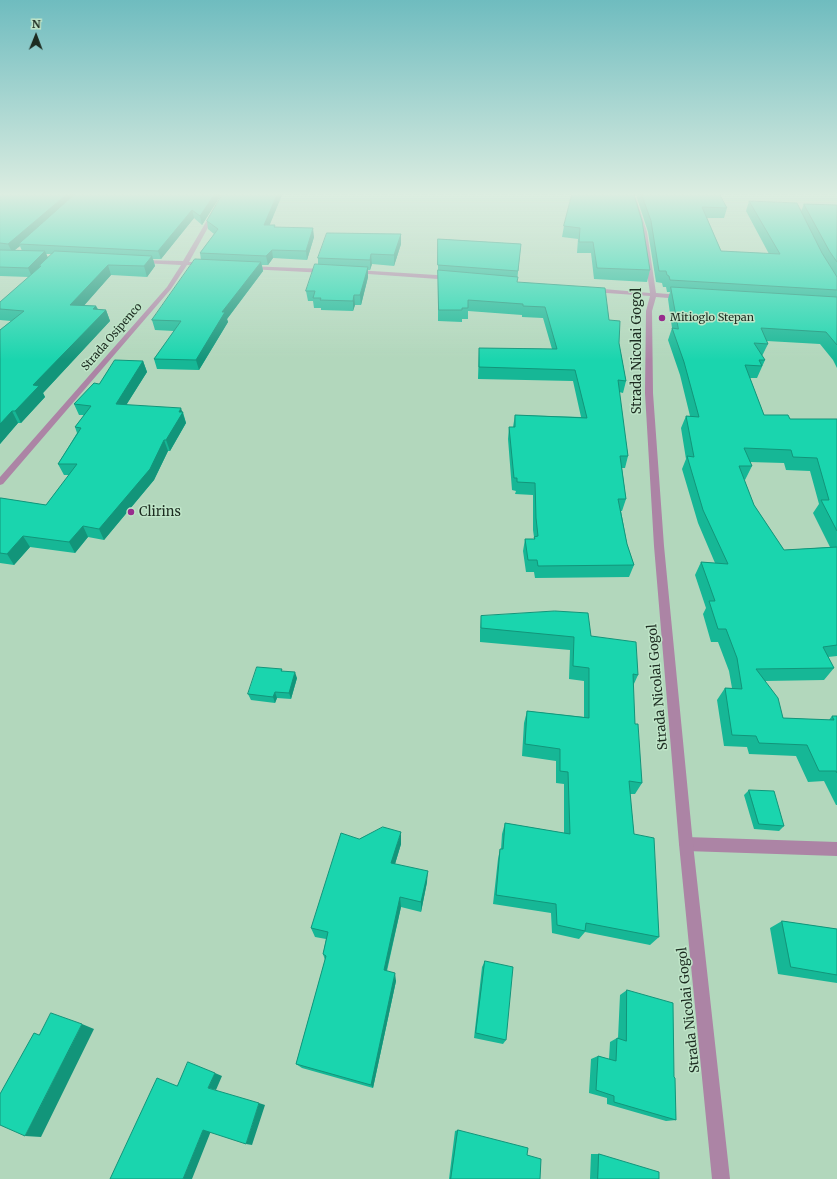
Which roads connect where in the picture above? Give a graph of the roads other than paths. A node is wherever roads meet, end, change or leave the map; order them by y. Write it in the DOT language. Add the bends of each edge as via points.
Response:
graph roads {
  1 [pos="192,250"];
  2 [pos="647,250"];
  3 [pos="138,261"];
  4 [pos="185,263"];
  5 [pos="208,264"];
  6 [pos="239,266"];
  7 [pos="332,271"];
  8 [pos="348,272"];
  9 [pos="458,279"];
  10 [pos="582,289"];
  11 [pos="653,295"];
  12 [pos="691,297"];
  13 [pos="0,482"];
  14 [pos="686,844"];
  15 [pos="837,850"];
  16 [pos="721,1179"];
  1 -- 4 [label="street, Strada Osipenco"];
  2 -- 11 [label="street, Strada Nicolai Gogol"];
  3 -- 4 [label="street"];
  4 -- 5 [label="street"];
  4 -- 13 [label="street, Strada Osipenco" via="169,288"];
  6 -- 7 [label="street"];
  8 -- 9 [label="street"];
  10 -- 11 [label="street"];
  11 -- 12 [label="street"];
  11 -- 14 [label="street, Strada Nicolai Gogol" via="649,311 649,393 659,546"];
  14 -- 15 [label="street"];
  14 -- 16 [label="street, Strada Nicolai Gogol"];
}
